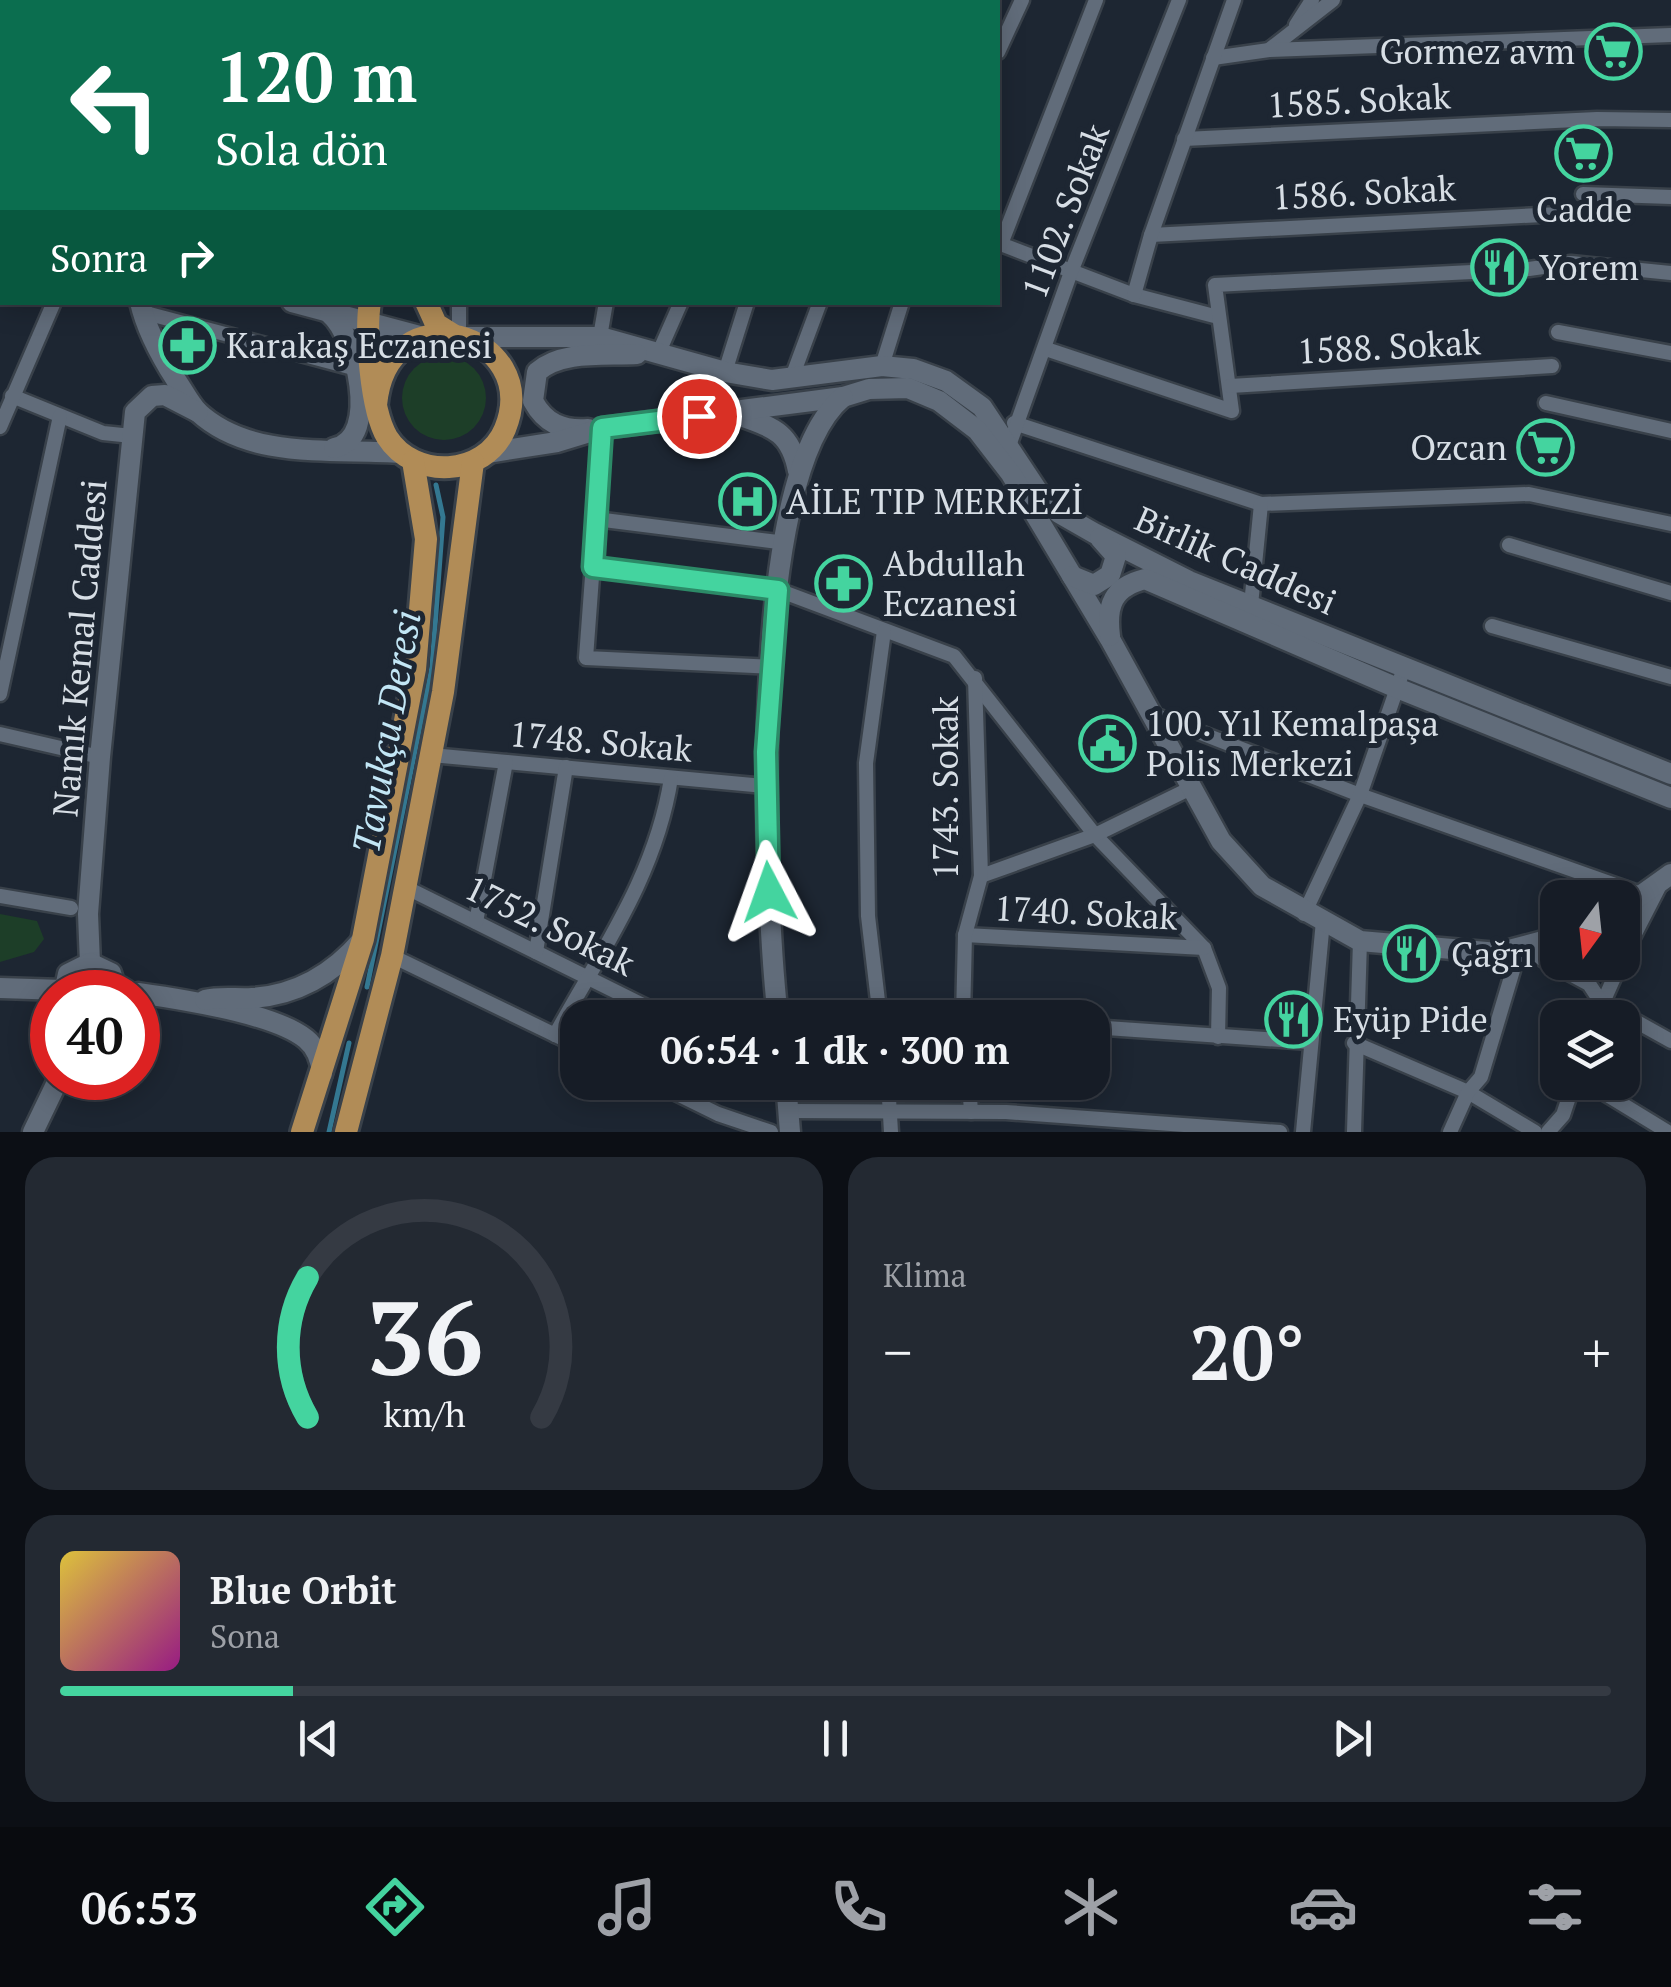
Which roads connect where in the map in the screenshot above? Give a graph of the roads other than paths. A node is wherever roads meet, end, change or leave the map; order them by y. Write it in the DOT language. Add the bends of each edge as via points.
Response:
graph roads {
  1 [pos="1022,0"];
  2 [pos="1096,0"];
  3 [pos="1179,0"];
  4 [pos="1234,0"];
  5 [pos="1312,0"];
  6 [pos="1334,0"];
  7 [pos="1002,29"];
  8 [pos="1292,32"];
  9 [pos="1671,35"];
  10 [pos="1269,50"];
  11 [pos="1212,58"];
  12 [pos="1671,120"];
  13 [pos="1184,139"];
  14 [pos="1584,194"];
  15 [pos="1671,197"];
  16 [pos="1580,213"];
  17 [pos="1151,234"];
  18 [pos="1000,241"];
  19 [pos="1000,244"];
  20 [pos="1071,272"];
  21 [pos="1671,272"];
  22 [pos="1134,295"];
  23 [pos="53,305"];
  24 [pos="139,305"];
  25 [pos="302,305"];
  26 [pos="427,305"];
  27 [pos="459,305"];
  28 [pos="605,305"];
  29 [pos="680,305"];
  30 [pos="746,305"];
  31 [pos="819,305"];
  32 [pos="901,305"];
  33 [pos="330,314"];
  34 [pos="369,314"];
  35 [pos="1218,318"];
  36 [pos="1558,332"];
  37 [pos="459,336"];
  38 [pos="423,337"];
  39 [pos="600,337"];
  40 [pos="1046,349"];
  41 [pos="659,352"];
  42 [pos="1671,353"];
  43 [pos="882,366"];
  44 [pos="1552,366"];
  45 [pos="353,368"];
  46 [pos="725,372"];
  47 [pos="791,380"];
  48 [pos="1230,386"];
  49 [pos="12,396"];
  50 [pos="843,397"];
  51 [pos="1546,403"];
  52 [pos="376,404"];
  53 [pos="198,412"];
  54 [pos="731,412"];
  55 [pos="60,416"];
  56 [pos="0,426"];
  57 [pos="602,428"];
  58 [pos="1671,431"];
  59 [pos="1012,433"];
  60 [pos="132,436"];
  61 [pos="327,450"];
  62 [pos="407,457"];
  63 [pos="480,457"];
  64 [pos="798,473"];
  65 [pos="1260,504"];
  66 [pos="596,519"];
  67 [pos="1671,524"];
  68 [pos="1094,533"];
  69 [pos="786,543"];
  70 [pos="1509,545"];
  71 [pos="593,567"];
  72 [pos="1072,576"];
  73 [pos="778,590"];
  74 [pos="1671,594"];
  75 [pos="1251,605"];
  76 [pos="1492,626"];
  77 [pos="884,631"];
  78 [pos="1110,639"];
  79 [pos="772,667"];
  80 [pos="1671,677"];
  81 [pos="975,678"];
  82 [pos="1401,678"];
  83 [pos="0,694"];
  84 [pos="1152,714"];
  85 [pos="0,734"];
  86 [pos="431,755"];
  87 [pos="100,758"];
  88 [pos="506,762"];
  89 [pos="566,767"];
  90 [pos="1671,774"];
  91 [pos="672,778"];
  92 [pos="765,786"];
  93 [pos="1189,790"];
  94 [pos="1360,795"];
  95 [pos="1671,798"];
  96 [pos="1095,835"];
  97 [pos="1669,874"];
  98 [pos="981,876"];
  99 [pos="405,887"];
  100 [pos="1642,894"];
  101 [pos="0,896"];
  102 [pos="80,911"];
  103 [pos="1314,917"];
  104 [pos="476,922"];
  105 [pos="1640,928"];
  106 [pos="964,935"];
  107 [pos="363,938"];
  108 [pos="1360,940"];
  109 [pos="1540,942"];
  110 [pos="1520,947"];
  111 [pos="1204,948"];
  112 [pos="536,952"];
  113 [pos="392,956"];
  114 [pos="90,963"];
  115 [pos="73,970"];
  116 [pos="105,970"];
  117 [pos="587,977"];
  118 [pos="0,988"];
  119 [pos="30,989"];
  120 [pos="160,997"];
  121 [pos="632,1000"];
  122 [pos="777,1000"];
  123 [pos="878,1000"];
  124 [pos="963,1000"];
  125 [pos="1595,1000"];
  126 [pos="198,1002"];
  127 [pos="1110,1028"];
  128 [pos="1640,1028"];
  129 [pos="555,1035"];
  130 [pos="560,1037"];
  131 [pos="1218,1037"];
  132 [pos="1671,1041"];
  133 [pos="1310,1042"];
  134 [pos="1354,1042"];
  135 [pos="322,1074"];
  136 [pos="1468,1092"];
  137 [pos="48,1100"];
  138 [pos="689,1100"];
  139 [pos="890,1100"];
  140 [pos="970,1100"];
  141 [pos="1568,1100"];
  142 [pos="1610,1100"];
  143 [pos="891,1112"];
  144 [pos="971,1112"];
  145 [pos="789,1121"];
  146 [pos="1128,1127"];
  147 [pos="1645,1127"];
  148 [pos="33,1132"];
  149 [pos="302,1132"];
  150 [pos="346,1132"];
  151 [pos="771,1132"];
  152 [pos="892,1132"];
  153 [pos="1280,1132"];
  154 [pos="1303,1132"];
  155 [pos="1354,1132"];
  156 [pos="1450,1132"];
  157 [pos="1535,1132"];
  158 [pos="1548,1132"];
  159 [pos="1668,1132"];
  1 -- 7 [label="street"];
  2 -- 18 [label="street"];
  3 -- 20 [label="street, 1102. Sokak"];
  4 -- 11 [label="street"];
  5 -- 8 [label="street"];
  6 -- 8 [label="street"];
  8 -- 10 [label="street"];
  9 -- 10 [label="street"];
  10 -- 11 [label="street"];
  11 -- 13 [label="street"];
  12 -- 13 [label="street, 1585. Sokak"];
  13 -- 17 [label="street"];
  14 -- 15 [label="street"];
  16 -- 17 [label="street, 1586. Sokak"];
  17 -- 22 [label="street"];
  19 -- 20 [label="street"];
  20 -- 22 [label="street"];
  20 -- 40 [label="street, 1102. Sokak"];
  21 -- 35 [label="street" via="1571,263 1215,285"];
  22 -- 35 [label="street"];
  23 -- 49 [label="street"];
  24 -- 45 [label="street"];
  24 -- 53 [label="main road" via="166,365"];
  25 -- 33 [label="main road"];
  26 -- 37 [label="main road" via="436,324"];
  27 -- 37 [label="street"];
  28 -- 39 [label="street"];
  29 -- 41 [label="street"];
  30 -- 46 [label="street"];
  31 -- 47 [label="street"];
  32 -- 43 [label="street"];
  33 -- 34 [label="main road"];
  33 -- 45 [label="main road" via="344,332"];
  34 -- 38 [label="main road"];
  34 -- 52 [label="main road"];
  35 -- 48 [label="street"];
  36 -- 42 [label="street"];
  37 -- 38 [label="main road"];
  37 -- 39 [label="main road, Birlik Caddesi"];
  37 -- 63 [label="main road" via="486,348 510,386 504,431"];
  38 -- 52 [label="main road" via="385,367"];
  39 -- 41 [label="main road, Birlik Caddesi"];
  40 -- 48 [label="street" via="1232,411"];
  40 -- 59 [label="street, 1102. Sokak"];
  41 -- 46 [label="main road, Birlik Caddesi"];
  41 -- 57 [label="main road" via="568,357 537,372 532,401 545,419 578,430"];
  43 -- 47 [label="main road, Birlik Caddesi"];
  43 -- 59 [label="main road, Birlik Caddesi" via="946,381"];
  44 -- 48 [label="street, 1588. Sokak"];
  45 -- 61 [label="main road" via="361,397 357,434 352,443"];
  46 -- 47 [label="main road, Birlik Caddesi"];
  49 -- 55 [label="street"];
  49 -- 56 [label="street"];
  50 -- 54 [label="main road"];
  50 -- 64 [label="main road" via="822,419"];
  50 -- 72 [label="main road" via="908,388 939,401 977,430"];
  51 -- 58 [label="street"];
  52 -- 62 [label="main road" via="380,423"];
  53 -- 60 [label="main road, Namık Kemal Caddesi" via="152,396 135,412"];
  53 -- 61 [label="main road" via="261,443"];
  54 -- 57 [label="main road"];
  54 -- 64 [label="main road" via="784,436"];
  55 -- 60 [label="street"];
  55 -- 83 [label="street"];
  57 -- 63 [label="main road"];
  57 -- 66 [label="street"];
  59 -- 65 [label="street"];
  59 -- 68 [label="main road, Birlik Caddesi" via="1040,496"];
  60 -- 87 [label="main road, Namık Kemal Caddesi"];
  61 -- 62 [label="main road"];
  62 -- 63 [label="main road" via="438,468"];
  62 -- 107 [label="main road" via="426,539 423,602"];
  63 -- 86 [label="main road"];
  64 -- 69 [label="main road"];
  65 -- 67 [label="street" via="1529,494"];
  65 -- 75 [label="street"];
  66 -- 69 [label="street"];
  66 -- 71 [label="street"];
  68 -- 72 [label="main road" via="1114,551 1110,575 1094,584"];
  68 -- 75 [label="main road, Birlik Caddesi"];
  69 -- 73 [label="main road"];
  70 -- 74 [label="street"];
  71 -- 73 [label="street"];
  71 -- 79 [label="street" via="586,658"];
  72 -- 78 [label="main road"];
  73 -- 77 [label="street"];
  73 -- 79 [label="main road"];
  75 -- 82 [label="main road, Birlik Caddesi"];
  76 -- 80 [label="street"];
  77 -- 81 [label="street" via="954,656"];
  77 -- 123 [label="street" via="866,763 868,916"];
  78 -- 82 [label="main road" via="1113,596 1145,579"];
  78 -- 84 [label="main road"];
  79 -- 92 [label="main road"];
  81 -- 96 [label="street"];
  81 -- 98 [label="street, 1743. Sokak"];
  82 -- 90 [label="main road, Birlik Caddesi"];
  82 -- 94 [label="street"];
  82 -- 95 [label="main road"];
  84 -- 93 [label="main road"];
  84 -- 94 [label="street"];
  85 -- 87 [label="street"];
  86 -- 88 [label="street, 1748. Sokak"];
  86 -- 99 [label="main road"];
  87 -- 102 [label="main road, Namık Kemal Caddesi"];
  88 -- 89 [label="street, 1748. Sokak"];
  88 -- 104 [label="street"];
  89 -- 91 [label="street, 1748. Sokak"];
  89 -- 112 [label="street"];
  91 -- 92 [label="street, 1748. Sokak"];
  91 -- 117 [label="street" via="650,862"];
  92 -- 122 [label="main road"];
  93 -- 96 [label="street"];
  93 -- 103 [label="main road" via="1221,841 1262,886"];
  94 -- 100 [label="street"];
  94 -- 103 [label="street"];
  96 -- 98 [label="street"];
  96 -- 111 [label="street"];
  97 -- 100 [label="main road"];
  97 -- 105 [label="street"];
  98 -- 106 [label="street, 1743. Sokak"];
  99 -- 104 [label="street, 1752. Sokak"];
  99 -- 113 [label="main road"];
  101 -- 102 [label="street"];
  102 -- 114 [label="main road, Namık Kemal Caddesi"];
  103 -- 108 [label="main road"];
  103 -- 133 [label="street"];
  104 -- 112 [label="street, 1752. Sokak"];
  106 -- 111 [label="street, 1740. Sokak"];
  106 -- 124 [label="street, 1743. Sokak"];
  107 -- 126 [label="main road" via="332,971 308,984"];
  107 -- 135 [label="main road"];
  108 -- 110 [label="main road" via="1498,952"];
  108 -- 134 [label="street"];
  109 -- 110 [label="main road"];
  110 -- 125 [label="street" via="1589,984"];
  110 -- 136 [label="street" via="1481,1077"];
  111 -- 131 [label="street" via="1219,988"];
  112 -- 117 [label="street, 1752. Sokak"];
  113 -- 129 [label="street"];
  113 -- 150 [label="main road"];
  114 -- 115 [label="main road"];
  114 -- 116 [label="main road"];
  117 -- 121 [label="street, 1752. Sokak"];
  117 -- 129 [label="street"];
  118 -- 119 [label="main road"];
  120 -- 126 [label="main road"];
  126 -- 135 [label="main road" via="305,1038 318,1052"];
  127 -- 131 [label="street"];
  128 -- 132 [label="street"];
  129 -- 130 [label="street"];
  131 -- 133 [label="street"];
  133 -- 154 [label="street"];
  134 -- 136 [label="street"];
  134 -- 155 [label="street"];
  135 -- 149 [label="main road"];
  136 -- 156 [label="street"];
  136 -- 157 [label="street"];
  137 -- 148 [label="main road"];
  138 -- 151 [label="street"];
  139 -- 143 [label="street"];
  140 -- 144 [label="street"];
  141 -- 158 [label="street"];
  142 -- 147 [label="street"];
  143 -- 144 [label="street"];
  143 -- 145 [label="street"];
  143 -- 152 [label="street"];
  144 -- 146 [label="street"];
  146 -- 153 [label="street"];
  147 -- 159 [label="street"];
}
